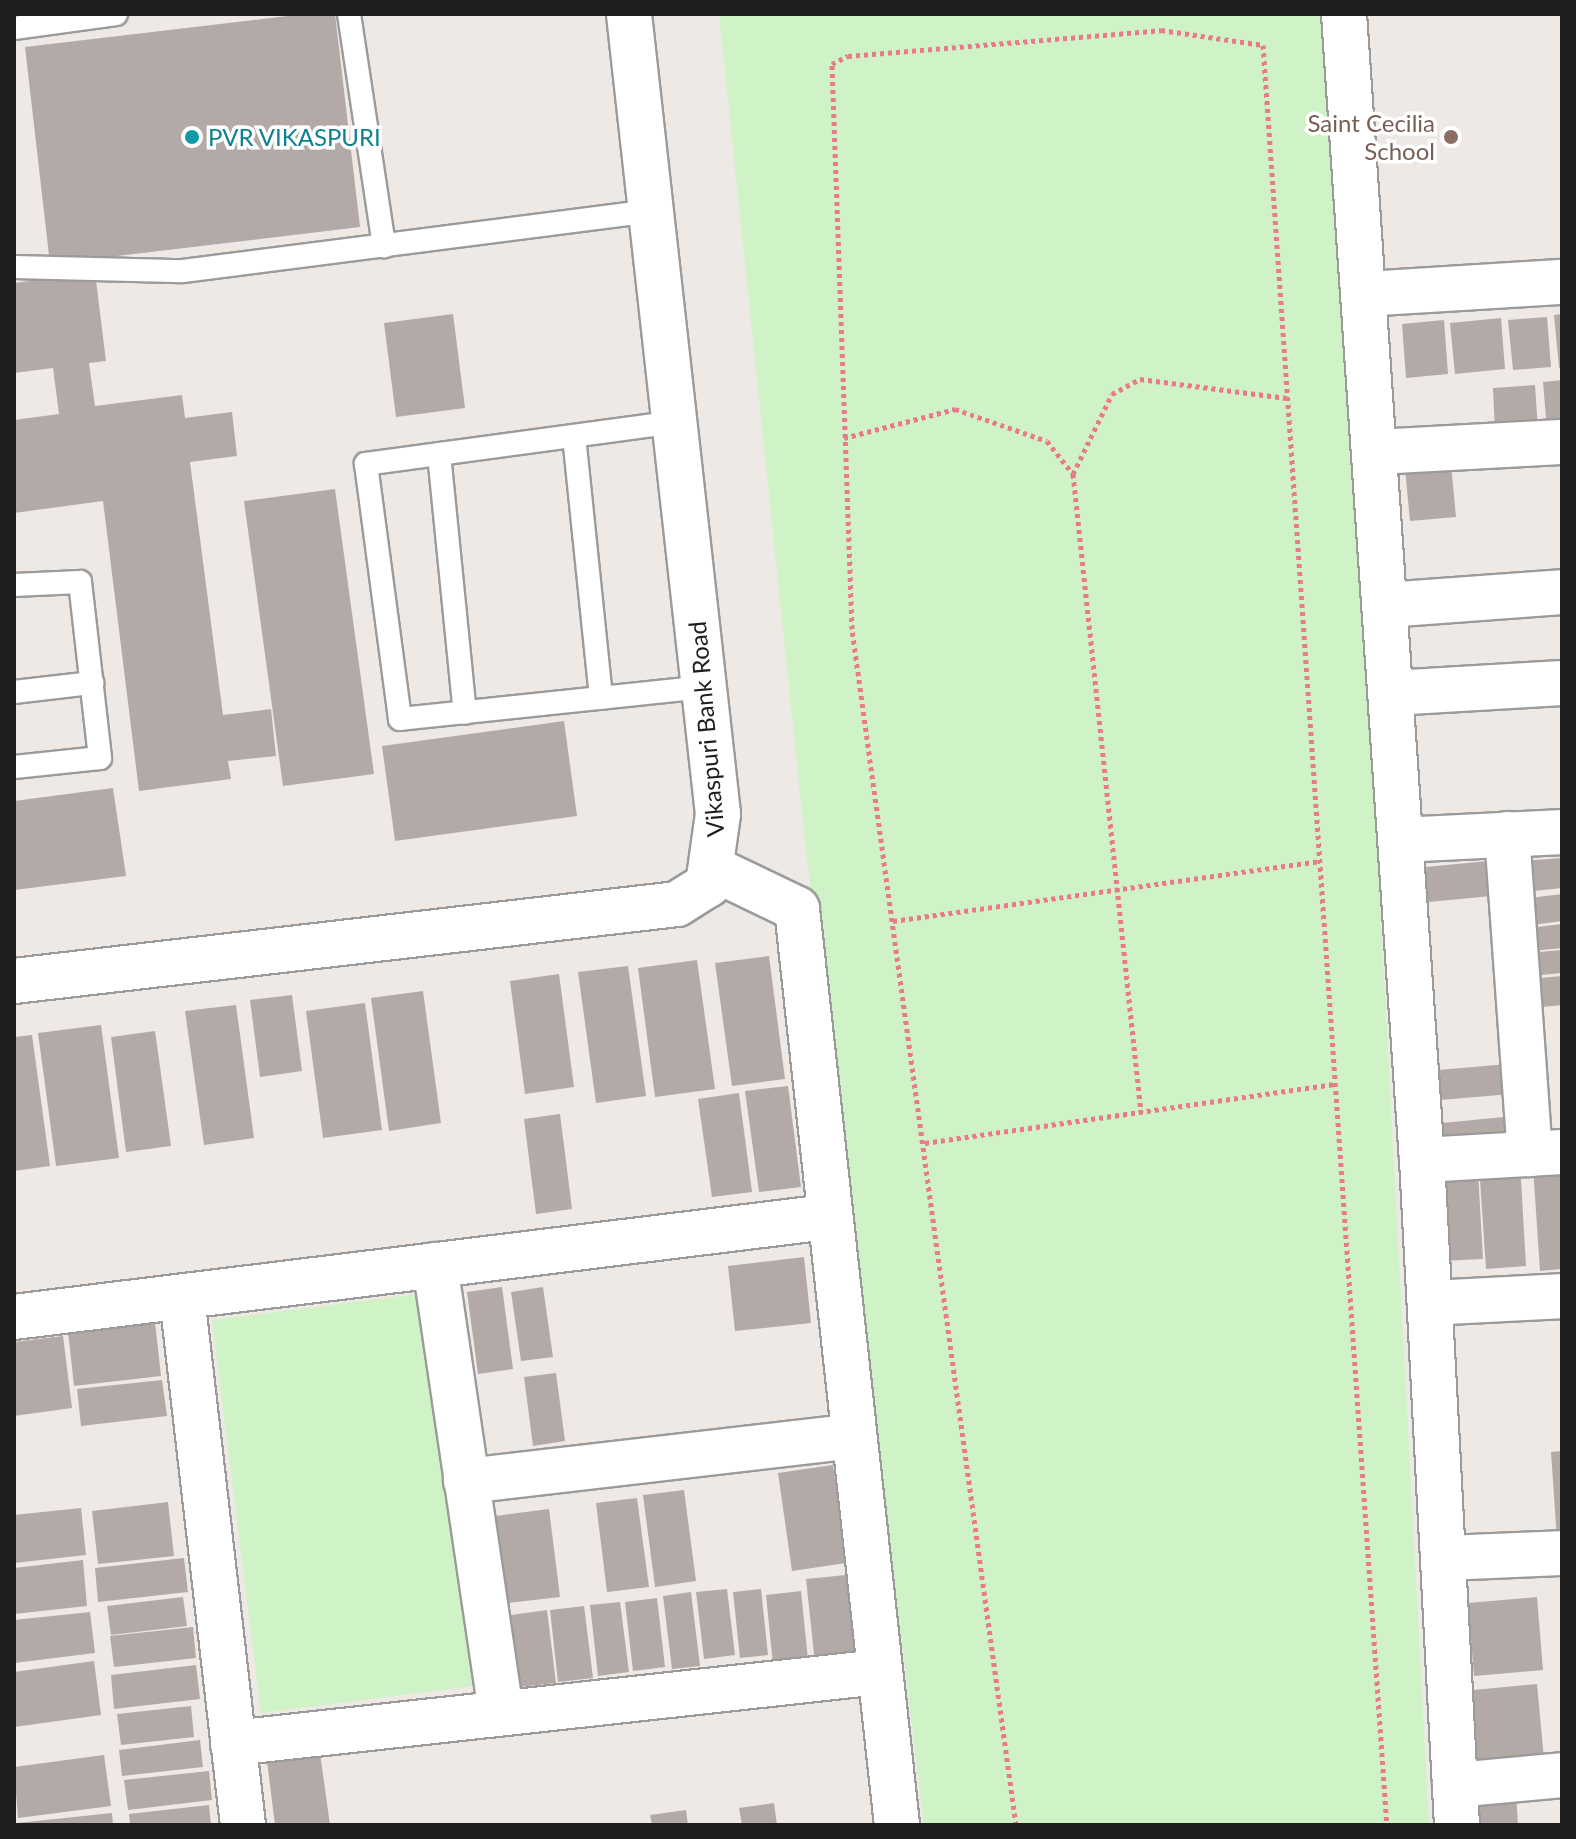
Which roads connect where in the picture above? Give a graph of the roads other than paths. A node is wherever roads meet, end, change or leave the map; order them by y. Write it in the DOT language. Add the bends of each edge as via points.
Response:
graph roads {
  1 [pos="116,14"];
  2 [pos="349,14"];
  3 [pos="629,14"];
  4 [pos="1344,14"];
  5 [pos="14,28"];
  6 [pos="651,211"];
  7 [pos="384,246"];
  8 [pos="14,267"];
  9 [pos="1562,282"];
  10 [pos="1364,294"];
  11 [pos="675,422"];
  12 [pos="574,436"];
  13 [pos="1562,442"];
  14 [pos="1375,452"];
  15 [pos="439,454"];
  16 [pos="14,585"];
  17 [pos="1562,592"];
  18 [pos="1386,605"];
  19 [pos="92,683"];
  20 [pos="1562,683"];
  21 [pos="704,687"];
  22 [pos="14,692"];
  23 [pos="1392,693"];
  24 [pos="601,698"];
  25 [pos="465,713"];
  26 [pos="14,767"];
  27 [pos="1562,832"];
  28 [pos="1507,834"];
  29 [pos="1401,840"];
  30 [pos="714,869"];
  31 [pos="14,981"];
  32 [pos="1546,1153"];
  33 [pos="1422,1160"];
  34 [pos="827,1217"];
  35 [pos="435,1265"];
  36 [pos="1562,1296"];
  37 [pos="182,1297"];
  38 [pos="1430,1303"];
  39 [pos="14,1317"];
  40 [pos="852,1436"];
  41 [pos="466,1481"];
  42 [pos="1562,1553"];
  43 [pos="1444,1558"];
  44 [pos="879,1672"];
  45 [pos="501,1713"];
  46 [pos="233,1743"];
  47 [pos="1562,1775"];
  48 [pos="1456,1805"];
  49 [pos="243,1825"];
  50 [pos="897,1825"];
  1 -- 5 [label="lane"];
  2 -- 7 [label="lane"];
  3 -- 6 [label="street, Vikaspuri Bank Road"];
  4 -- 10 [label="street"];
  6 -- 7 [label="lane"];
  6 -- 11 [label="street, Vikaspuri Bank Road"];
  7 -- 8 [label="lane" via="183,271"];
  9 -- 10 [label="street"];
  10 -- 14 [label="street"];
  11 -- 12 [label="lane"];
  11 -- 21 [label="street, Vikaspuri Bank Road"];
  12 -- 15 [label="lane"];
  12 -- 24 [label="lane"];
  13 -- 14 [label="street"];
  14 -- 18 [label="street"];
  15 -- 25 [label="lane"];
  15 -- 25 [label="lane" via="366,464 400,719"];
  16 -- 19 [label="lane" via="80,582"];
  17 -- 18 [label="street"];
  18 -- 23 [label="street"];
  19 -- 22 [label="lane"];
  19 -- 26 [label="lane" via="100,758"];
  20 -- 23 [label="street"];
  21 -- 24 [label="lane"];
  21 -- 30 [label="street, Vikaspuri Bank Road" via="718,814"];
  23 -- 29 [label="street"];
  24 -- 25 [label="lane"];
  27 -- 28 [label="street"];
  28 -- 29 [label="street"];
  28 -- 32 [label="street"];
  29 -- 33 [label="street"];
  30 -- 31 [label="street, Vikaspuri Bank Road" via="708,885 677,904"];
  30 -- 34 [label="street" via="797,909"];
  32 -- 33 [label="street"];
  33 -- 38 [label="street"];
  34 -- 35 [label="street"];
  34 -- 40 [label="street"];
  35 -- 37 [label="street"];
  35 -- 41 [label="street"];
  36 -- 38 [label="street"];
  37 -- 39 [label="street"];
  37 -- 46 [label="street"];
  38 -- 43 [label="street"];
  40 -- 41 [label="street"];
  40 -- 44 [label="street"];
  41 -- 45 [label="street"];
  42 -- 43 [label="street"];
  43 -- 48 [label="street"];
  44 -- 45 [label="street"];
  44 -- 50 [label="street"];
  45 -- 46 [label="street"];
  46 -- 49 [label="street"];
  47 -- 48 [label="street"];
}
